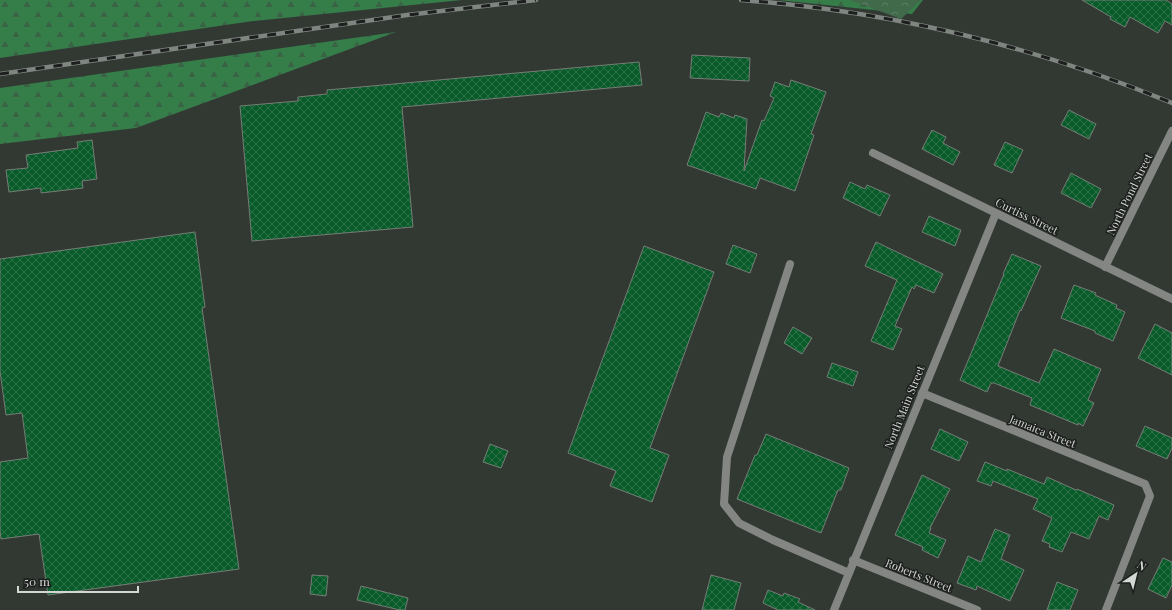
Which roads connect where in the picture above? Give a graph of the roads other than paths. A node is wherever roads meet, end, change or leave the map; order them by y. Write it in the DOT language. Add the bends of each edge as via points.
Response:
graph roads {
  1 [pos="1172,131"];
  2 [pos="873,153"];
  3 [pos="996,213"];
  4 [pos="790,264"];
  5 [pos="1105,266"];
  6 [pos="1172,299"];
  7 [pos="922,394"];
  8 [pos="853,560"];
  9 [pos="849,573"];
  10 [pos="834,610"];
  11 [pos="977,610"];
  12 [pos="1106,610"];
  1 -- 5 [label="street, North Pond Street"];
  2 -- 3 [label="street, Curtiss Street"];
  3 -- 5 [label="street, Curtiss Street"];
  3 -- 7 [label="street, North Main Street"];
  4 -- 9 [label="street" via="727,457 724,504 739,523"];
  5 -- 6 [label="street, Curtiss Street"];
  7 -- 8 [label="street, North Main Street"];
  7 -- 12 [label="street, Jamaica Street" via="1145,484 1150,496"];
  8 -- 9 [label="street, North Main Street"];
  8 -- 11 [label="street, Roberts Street"];
  9 -- 10 [label="street, North Main Street"];
}
